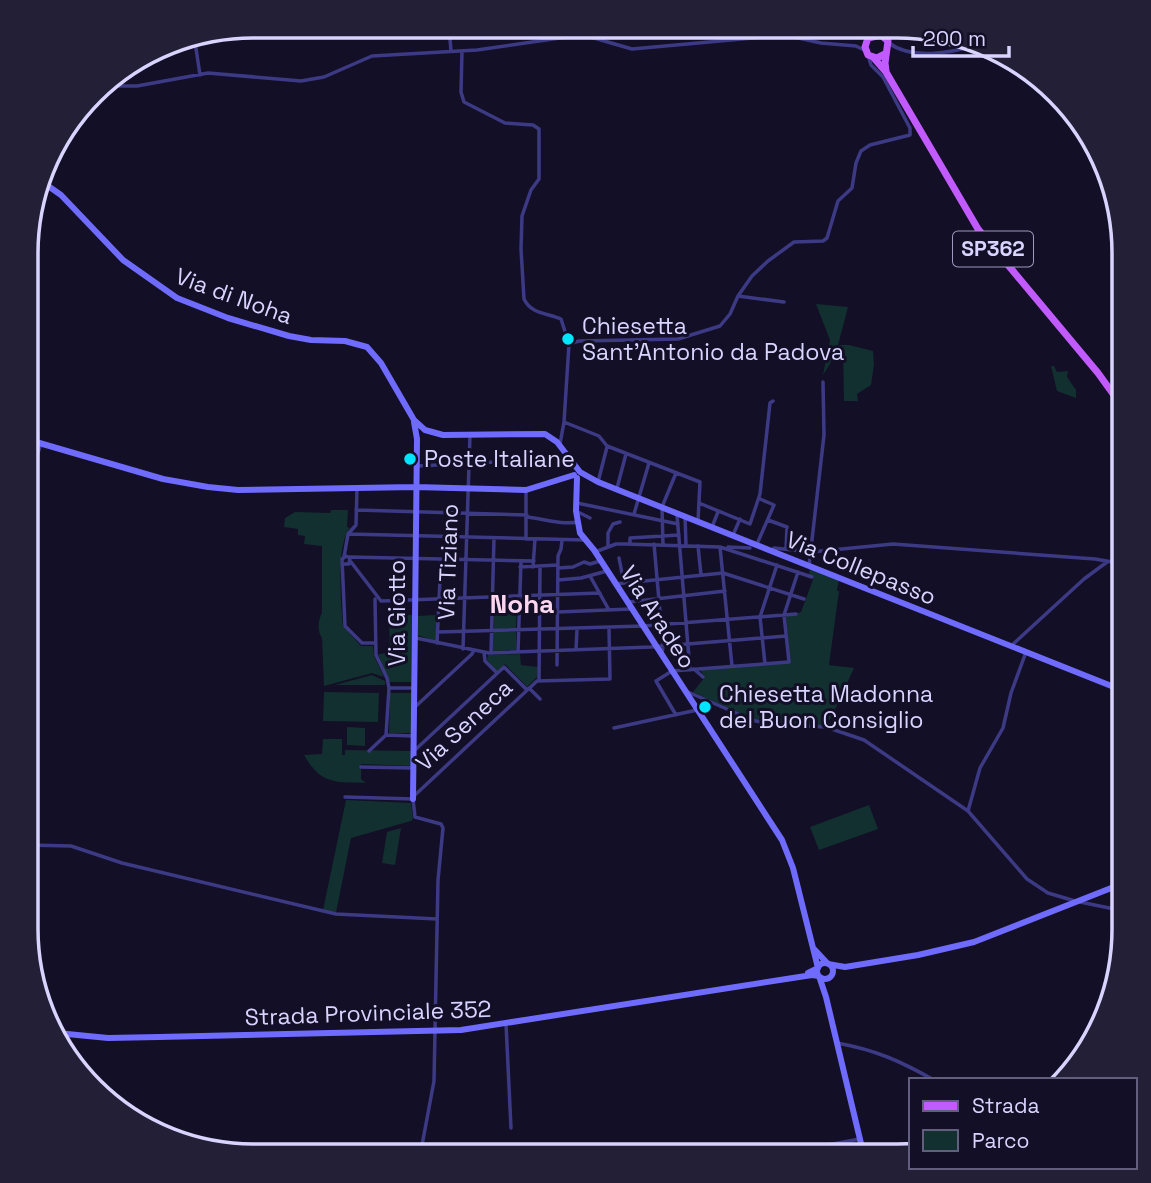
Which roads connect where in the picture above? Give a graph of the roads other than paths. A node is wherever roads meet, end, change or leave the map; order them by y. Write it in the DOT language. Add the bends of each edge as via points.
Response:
graph roads {
  1 [pos="450,38"];
  2 [pos="570,38"];
  3 [pos="594,38"];
  4 [pos="752,38"];
  5 [pos="798,38"];
  6 [pos="868,38"];
  7 [pos="884,38"];
  8 [pos="888,41"];
  9 [pos="856,46"];
  10 [pos="196,47"];
  11 [pos="958,47"];
  12 [pos="897,48"];
  13 [pos="451,51"];
  14 [pos="463,51"];
  15 [pos="885,54"];
  16 [pos="869,55"];
  17 [pos="886,72"];
  18 [pos="200,75"];
  19 [pos="120,86"];
  20 [pos="50,187"];
  21 [pos="738,296"];
  22 [pos="783,302"];
  23 [pos="569,344"];
  24 [pos="823,382"];
  25 [pos="1112,392"];
  26 [pos="773,401"];
  27 [pos="414,420"];
  28 [pos="564,422"];
  29 [pos="425,430"];
  30 [pos="545,434"];
  31 [pos="561,434"];
  32 [pos="470,435"];
  33 [pos="417,439"];
  34 [pos="41,443"];
  35 [pos="560,446"];
  36 [pos="607,446"];
  37 [pos="38,451"];
  38 [pos="626,454"];
  39 [pos="514,461"];
  40 [pos="469,463"];
  41 [pos="649,463"];
  42 [pos="416,466"];
  43 [pos="676,473"];
  44 [pos="578,475"];
  45 [pos="598,482"];
  46 [pos="415,487"];
  47 [pos="356,488"];
  48 [pos="617,488"];
  49 [pos="468,489"];
  50 [pos="526,490"];
  51 [pos="638,497"];
  52 [pos="759,499"];
  53 [pos="699,503"];
  54 [pos="576,507"];
  55 [pos="663,507"];
  56 [pos="356,510"];
  57 [pos="415,512"];
  58 [pos="718,512"];
  59 [pos="467,513"];
  60 [pos="677,513"];
  61 [pos="634,514"];
  62 [pos="527,516"];
  63 [pos="685,516"];
  64 [pos="590,518"];
  65 [pos="740,519"];
  66 [pos="768,520"];
  67 [pos="663,521"];
  68 [pos="698,521"];
  69 [pos="578,522"];
  70 [pos="620,522"];
  71 [pos="678,524"];
  72 [pos="712,527"];
  73 [pos="348,534"];
  74 [pos="679,535"];
  75 [pos="733,535"];
  76 [pos="415,536"];
  77 [pos="663,536"];
  78 [pos="466,537"];
  79 [pos="494,538"];
  80 [pos="526,539"];
  81 [pos="535,539"];
  82 [pos="562,540"];
  83 [pos="587,540"];
  84 [pos="630,544"];
  85 [pos="654,544"];
  86 [pos="663,545"];
  87 [pos="679,545"];
  88 [pos="686,545"];
  89 [pos="698,545"];
  90 [pos="753,545"];
  91 [pos="608,547"];
  92 [pos="720,547"];
  93 [pos="786,549"];
  94 [pos="771,551"];
  95 [pos="595,552"];
  96 [pos="811,552"];
  97 [pos="747,555"];
  98 [pos="346,557"];
  99 [pos="415,558"];
  100 [pos="619,558"];
  101 [pos="441,559"];
  102 [pos="466,560"];
  103 [pos="493,560"];
  104 [pos="521,561"];
  105 [pos="534,561"];
  106 [pos="601,561"];
  107 [pos="1109,561"];
  108 [pos="1112,561"];
  109 [pos="351,562"];
  110 [pos="344,564"];
  111 [pos="777,565"];
  112 [pos="558,566"];
  113 [pos="809,566"];
  114 [pos="533,567"];
  115 [pos="540,567"];
  116 [pos="520,568"];
  117 [pos="607,570"];
  118 [pos="798,572"];
  119 [pos="723,573"];
  120 [pos="701,575"];
  121 [pos="590,576"];
  122 [pos="682,577"];
  123 [pos="812,577"];
  124 [pos="657,579"];
  125 [pos="558,580"];
  126 [pos="624,583"];
  127 [pos="615,584"];
  128 [pos="770,588"];
  129 [pos="725,591"];
  130 [pos="600,593"];
  131 [pos="558,594"];
  132 [pos="791,595"];
  133 [pos="540,596"];
  134 [pos="684,596"];
  135 [pos="375,597"];
  136 [pos="519,597"];
  137 [pos="492,598"];
  138 [pos="659,598"];
  139 [pos="464,599"];
  140 [pos="804,599"];
  141 [pos="439,600"];
  142 [pos="415,601"];
  143 [pos="627,602"];
  144 [pos="631,609"];
  145 [pos="609,610"];
  146 [pos="558,611"];
  147 [pos="796,614"];
  148 [pos="784,615"];
  149 [pos="760,617"];
  150 [pos="728,620"];
  151 [pos="687,623"];
  152 [pos="661,625"];
  153 [pos="643,626"];
  154 [pos="609,628"];
  155 [pos="540,629"];
  156 [pos="558,629"];
  157 [pos="577,629"];
  158 [pos="518,630"];
  159 [pos="492,631"];
  160 [pos="438,632"];
  161 [pos="464,632"];
  162 [pos="786,636"];
  163 [pos="414,637"];
  164 [pos="762,638"];
  165 [pos="730,641"];
  166 [pos="375,643"];
  167 [pos="437,643"];
  168 [pos="688,644"];
  169 [pos="659,646"];
  170 [pos="1011,646"];
  171 [pos="463,649"];
  172 [pos="609,649"];
  173 [pos="474,650"];
  174 [pos="576,650"];
  175 [pos="540,651"];
  176 [pos="557,651"];
  177 [pos="484,652"];
  178 [pos="518,652"];
  179 [pos="1026,652"];
  180 [pos="491,653"];
  181 [pos="765,664"];
  182 [pos="557,665"];
  183 [pos="732,666"];
  184 [pos="692,669"];
  185 [pos="672,671"];
  186 [pos="497,673"];
  187 [pos="704,677"];
  188 [pos="540,681"];
  189 [pos="1112,686"];
  190 [pos="389,688"];
  191 [pos="414,688"];
  192 [pos="528,689"];
  193 [pos="685,692"];
  194 [pos="540,699"];
  195 [pos="414,708"];
  196 [pos="697,710"];
  197 [pos="676,715"];
  198 [pos="614,728"];
  199 [pos="386,735"];
  200 [pos="414,737"];
  201 [pos="369,751"];
  202 [pos="414,752"];
  203 [pos="361,767"];
  204 [pos="414,768"];
  205 [pos="345,797"];
  206 [pos="413,798"];
  207 [pos="968,811"];
  208 [pos="39,845"];
  209 [pos="1112,888"];
  210 [pos="1078,902"];
  211 [pos="1112,909"];
  212 [pos="437,919"];
  213 [pos="813,945"];
  214 [pos="828,964"];
  215 [pos="848,967"];
  216 [pos="818,968"];
  217 [pos="803,975"];
  218 [pos="819,976"];
  219 [pos="830,976"];
  220 [pos="825,997"];
  221 [pos="506,1024"];
  222 [pos="435,1032"];
  223 [pos="66,1035"];
  224 [pos="837,1043"];
  225 [pos="930,1078"];
  226 [pos="511,1129"];
  227 [pos="860,1139"];
  228 [pos="422,1144"];
  229 [pos="834,1144"];
  230 [pos="861,1144"];
  1 -- 13 [label="street"];
  2 -- 14 [label="street"];
  3 -- 4 [label="street" via="632,49"];
  5 -- 9 [label="street"];
  6 -- 9 [label="street"];
  6 -- 16 [label="main road"];
  7 -- 8 [label="main road"];
  8 -- 12 [label="street"];
  8 -- 15 [label="main road, SP362"];
  9 -- 16 [label="street"];
  10 -- 18 [label="street"];
  11 -- 12 [label="street" via="925,52"];
  12 -- 15 [label="street"];
  13 -- 14 [label="street"];
  13 -- 18 [label="street" via="372,55 324,77 301,80"];
  14 -- 23 [label="street" via="464,102 505,123 539,129 538,179 522,216 524,299 537,312 561,319"];
  15 -- 16 [label="main road"];
  15 -- 17 [label="main road, SP362"];
  16 -- 17 [label="main road, SP362"];
  16 -- 21 [label="street" via="911,128 910,135 862,151 852,188 838,201 827,238 794,242 757,271"];
  17 -- 25 [label="main road, SP362" via="978,229"];
  18 -- 19 [label="street"];
  20 -- 27 [label="street, Via di Noha" via="126,262 177,298 300,339 367,347"];
  21 -- 22 [label="street"];
  21 -- 23 [label="street" via="725,322 688,337"];
  23 -- 28 [label="street"];
  24 -- 96 [label="street" via="824,435"];
  26 -- 52 [label="street"];
  27 -- 29 [label="street"];
  27 -- 33 [label="street, Via Giotto"];
  28 -- 31 [label="street"];
  28 -- 36 [label="street" via="599,436"];
  29 -- 32 [label="street"];
  29 -- 33 [label="street"];
  30 -- 31 [label="street"];
  30 -- 32 [label="street"];
  30 -- 35 [label="street"];
  31 -- 35 [label="street"];
  32 -- 40 [label="street, Via Tiziano"];
  33 -- 42 [label="street, Via Giotto"];
  34 -- 37 [label="street"];
  34 -- 47 [label="street" via="180,483 250,490"];
  35 -- 44 [label="street"];
  36 -- 38 [label="street"];
  36 -- 45 [label="street"];
  38 -- 41 [label="street"];
  38 -- 48 [label="street"];
  39 -- 40 [label="street"];
  40 -- 42 [label="street"];
  40 -- 49 [label="street, Via Tiziano"];
  41 -- 43 [label="street"];
  41 -- 51 [label="street"];
  42 -- 46 [label="street, Via Giotto"];
  43 -- 53 [label="street" via="701,482"];
  43 -- 55 [label="street"];
  44 -- 45 [label="street, Via Collepasso"];
  44 -- 50 [label="street"];
  44 -- 54 [label="street"];
  45 -- 48 [label="street, Via Collepasso"];
  46 -- 47 [label="street"];
  46 -- 49 [label="street"];
  46 -- 57 [label="street, Via Giotto"];
  47 -- 56 [label="street"];
  48 -- 51 [label="street, Via Collepasso"];
  49 -- 50 [label="street"];
  49 -- 59 [label="street, Via Tiziano"];
  50 -- 62 [label="street"];
  51 -- 55 [label="street, Via Collepasso"];
  51 -- 61 [label="street"];
  52 -- 65 [label="street" via="750,524"];
  52 -- 66 [label="street" via="774,505"];
  53 -- 58 [label="street"];
  53 -- 68 [label="street"];
  54 -- 61 [label="street"];
  54 -- 64 [label="street"];
  54 -- 69 [label="street"];
  55 -- 60 [label="street, Via Collepasso"];
  55 -- 67 [label="street"];
  56 -- 57 [label="street"];
  56 -- 73 [label="street" via="356,524"];
  57 -- 59 [label="street"];
  57 -- 76 [label="street, Via Giotto"];
  58 -- 65 [label="street"];
  58 -- 72 [label="street"];
  59 -- 62 [label="street"];
  59 -- 78 [label="street, Via Tiziano"];
  60 -- 63 [label="street, Via Collepasso"];
  60 -- 71 [label="street"];
  61 -- 67 [label="street"];
  62 -- 69 [label="street" via="561,524"];
  62 -- 80 [label="street"];
  63 -- 68 [label="street, Via Collepasso"];
  63 -- 88 [label="street"];
  65 -- 75 [label="street"];
  66 -- 90 [label="street"];
  66 -- 93 [label="street" via="787,527"];
  67 -- 71 [label="street"];
  67 -- 77 [label="street"];
  68 -- 72 [label="street, Via Collepasso"];
  69 -- 83 [label="street, Via Aradeo"];
  70 -- 91 [label="street" via="612,524"];
  71 -- 74 [label="street"];
  72 -- 75 [label="street, Via Collepasso"];
  73 -- 76 [label="street"];
  73 -- 98 [label="street"];
  74 -- 77 [label="street"];
  74 -- 87 [label="street"];
  75 -- 90 [label="street, Via Collepasso"];
  76 -- 78 [label="street"];
  76 -- 99 [label="street, Via Giotto"];
  77 -- 84 [label="street" via="630,538"];
  77 -- 86 [label="street"];
  78 -- 79 [label="street"];
  78 -- 102 [label="street, Via Tiziano"];
  79 -- 80 [label="street"];
  79 -- 103 [label="street"];
  80 -- 81 [label="street"];
  81 -- 82 [label="street"];
  81 -- 105 [label="street"];
  82 -- 83 [label="street"];
  82 -- 112 [label="street"];
  83 -- 95 [label="street, Via Aradeo"];
  84 -- 85 [label="street"];
  84 -- 91 [label="street"];
  85 -- 86 [label="street"];
  85 -- 124 [label="street"];
  86 -- 87 [label="street"];
  87 -- 88 [label="street"];
  87 -- 122 [label="street"];
  88 -- 89 [label="street"];
  89 -- 92 [label="street"];
  89 -- 120 [label="street"];
  90 -- 92 [label="street"];
  90 -- 94 [label="street, Via Collepasso"];
  90 -- 97 [label="street"];
  91 -- 95 [label="street"];
  92 -- 97 [label="street"];
  92 -- 119 [label="street"];
  93 -- 94 [label="street"];
  93 -- 96 [label="street"];
  94 -- 113 [label="street, Via Collepasso"];
  95 -- 106 [label="street, Via Aradeo"];
  96 -- 107 [label="street" via="892,544"];
  96 -- 113 [label="street"];
  97 -- 111 [label="street"];
  98 -- 99 [label="street"];
  98 -- 109 [label="street"];
  98 -- 110 [label="street"];
  99 -- 101 [label="street"];
  99 -- 142 [label="street, Via Giotto"];
  100 -- 126 [label="street"];
  101 -- 102 [label="street"];
  101 -- 141 [label="street"];
  102 -- 103 [label="street"];
  102 -- 139 [label="street, Via Tiziano"];
  103 -- 104 [label="street"];
  103 -- 137 [label="street"];
  104 -- 105 [label="street"];
  104 -- 116 [label="street"];
  105 -- 114 [label="street"];
  106 -- 112 [label="street"];
  106 -- 117 [label="street, Via Aradeo"];
  107 -- 108 [label="street"];
  107 -- 170 [label="street"];
  109 -- 110 [label="street"];
  109 -- 135 [label="street"];
  110 -- 166 [label="street" via="345,626 362,643"];
  111 -- 118 [label="street"];
  111 -- 128 [label="street"];
  112 -- 115 [label="street"];
  112 -- 125 [label="street"];
  113 -- 170 [label="street, Via Collepasso"];
  114 -- 115 [label="street"];
  114 -- 116 [label="street"];
  115 -- 133 [label="street"];
  116 -- 136 [label="street"];
  117 -- 121 [label="street"];
  117 -- 127 [label="street, Via Aradeo"];
  118 -- 123 [label="street"];
  118 -- 132 [label="street"];
  119 -- 120 [label="street"];
  119 -- 128 [label="street"];
  119 -- 129 [label="street"];
  120 -- 122 [label="street"];
  121 -- 125 [label="street"];
  121 -- 130 [label="street"];
  122 -- 124 [label="street"];
  122 -- 134 [label="street"];
  124 -- 126 [label="street"];
  124 -- 138 [label="street"];
  125 -- 131 [label="street"];
  126 -- 127 [label="street"];
  127 -- 143 [label="street, Via Aradeo"];
  128 -- 132 [label="street"];
  128 -- 149 [label="street"];
  129 -- 134 [label="street"];
  129 -- 150 [label="street"];
  130 -- 131 [label="street"];
  130 -- 145 [label="street"];
  131 -- 133 [label="street"];
  131 -- 146 [label="street"];
  132 -- 140 [label="street"];
  132 -- 148 [label="street"];
  133 -- 136 [label="street"];
  133 -- 155 [label="street"];
  134 -- 138 [label="street"];
  134 -- 151 [label="street"];
  135 -- 142 [label="street"];
  135 -- 166 [label="street"];
  136 -- 137 [label="street"];
  136 -- 158 [label="street"];
  137 -- 139 [label="street"];
  137 -- 159 [label="street"];
  138 -- 143 [label="street"];
  138 -- 152 [label="street"];
  139 -- 141 [label="street"];
  139 -- 161 [label="street, Via Tiziano"];
  141 -- 142 [label="street"];
  141 -- 160 [label="street"];
  142 -- 163 [label="street, Via Giotto"];
  143 -- 144 [label="street, Via Aradeo"];
  144 -- 145 [label="street"];
  144 -- 153 [label="street, Via Aradeo"];
  145 -- 146 [label="street"];
  146 -- 156 [label="street"];
  147 -- 148 [label="street"];
  148 -- 149 [label="street"];
  148 -- 162 [label="street"];
  149 -- 150 [label="street"];
  149 -- 164 [label="street"];
  150 -- 151 [label="street"];
  150 -- 165 [label="street"];
  151 -- 152 [label="street"];
  151 -- 168 [label="street"];
  152 -- 153 [label="street"];
  152 -- 169 [label="street"];
  153 -- 154 [label="street"];
  153 -- 169 [label="street, Via Aradeo"];
  154 -- 157 [label="street"];
  154 -- 172 [label="street"];
  155 -- 156 [label="street"];
  155 -- 158 [label="street"];
  155 -- 175 [label="street"];
  156 -- 157 [label="street"];
  156 -- 176 [label="street"];
  157 -- 174 [label="street"];
  158 -- 159 [label="street"];
  158 -- 178 [label="street"];
  159 -- 161 [label="street"];
  159 -- 180 [label="street"];
  160 -- 161 [label="street"];
  160 -- 167 [label="street"];
  161 -- 171 [label="street, Via Tiziano"];
  162 -- 164 [label="street"];
  162 -- 181 [label="street" via="789,662"];
  163 -- 167 [label="street"];
  163 -- 191 [label="street, Via Giotto"];
  164 -- 165 [label="street"];
  164 -- 181 [label="street"];
  165 -- 168 [label="street"];
  165 -- 183 [label="street"];
  166 -- 190 [label="street"];
  167 -- 171 [label="street"];
  168 -- 169 [label="street"];
  168 -- 184 [label="street"];
  169 -- 172 [label="street"];
  169 -- 185 [label="street, Via Aradeo"];
  170 -- 179 [label="street, Via Collepasso"];
  171 -- 173 [label="street"];
  172 -- 174 [label="street"];
  172 -- 188 [label="street" via="610,679"];
  173 -- 177 [label="street"];
  173 -- 195 [label="street"];
  174 -- 176 [label="street"];
  175 -- 176 [label="street"];
  175 -- 178 [label="street"];
  175 -- 188 [label="street"];
  176 -- 182 [label="street"];
  177 -- 180 [label="street"];
  177 -- 186 [label="street" via="485,661"];
  178 -- 180 [label="street"];
  179 -- 189 [label="street, Via Collepasso"];
  179 -- 207 [label="street" via="1003,729 981,768"];
  181 -- 183 [label="street"];
  183 -- 184 [label="street"];
  184 -- 185 [label="street"];
  184 -- 187 [label="street"];
  185 -- 193 [label="street, Via Aradeo"];
  185 -- 197 [label="street" via="656,681"];
  186 -- 192 [label="street" via="504,667"];
  186 -- 202 [label="street"];
  188 -- 192 [label="street, Via Seneca"];
  190 -- 191 [label="street"];
  190 -- 199 [label="street"];
  191 -- 195 [label="street, Via Giotto"];
  192 -- 194 [label="street"];
  192 -- 206 [label="street, Via Seneca"];
  193 -- 196 [label="street, Via Aradeo"];
  193 -- 207 [label="street" via="752,720 826,727 860,738"];
  195 -- 200 [label="street, Via Giotto"];
  196 -- 197 [label="street"];
  196 -- 213 [label="street, Via Aradeo" via="786,848"];
  197 -- 198 [label="street"];
  199 -- 200 [label="street"];
  199 -- 201 [label="street"];
  200 -- 202 [label="street, Via Giotto"];
  202 -- 204 [label="street, Via Giotto"];
  203 -- 204 [label="street"];
  204 -- 206 [label="street, Via Giotto"];
  205 -- 206 [label="street"];
  206 -- 212 [label="street" via="415,817 443,828"];
  207 -- 210 [label="street" via="1027,878 1048,893"];
  208 -- 212 [label="street" via="71,846 122,863 336,914"];
  209 -- 210 [label="street"];
  210 -- 211 [label="street"];
  210 -- 215 [label="street" via="974,942"];
  212 -- 222 [label="street"];
  213 -- 214 [label="street, Via Aradeo"];
  213 -- 216 [label="street, Via Aradeo"];
  214 -- 215 [label="street"];
  214 -- 216 [label="street"];
  214 -- 219 [label="street"];
  215 -- 219 [label="street"];
  216 -- 217 [label="street, Strada Provinciale 352"];
  216 -- 218 [label="street"];
  217 -- 218 [label="street, Strada Provinciale 352"];
  217 -- 221 [label="street, Strada Provinciale 352"];
  218 -- 219 [label="street"];
  218 -- 220 [label="street"];
  219 -- 220 [label="street"];
  220 -- 224 [label="street"];
  221 -- 222 [label="street, Strada Provinciale 352"];
  221 -- 226 [label="street"];
  222 -- 223 [label="street, Strada Provinciale 352" via="121,1038"];
  222 -- 228 [label="street" via="434,1081"];
  224 -- 225 [label="street" via="896,1059"];
  224 -- 227 [label="street"];
  227 -- 229 [label="street"];
  227 -- 230 [label="street"];
}
